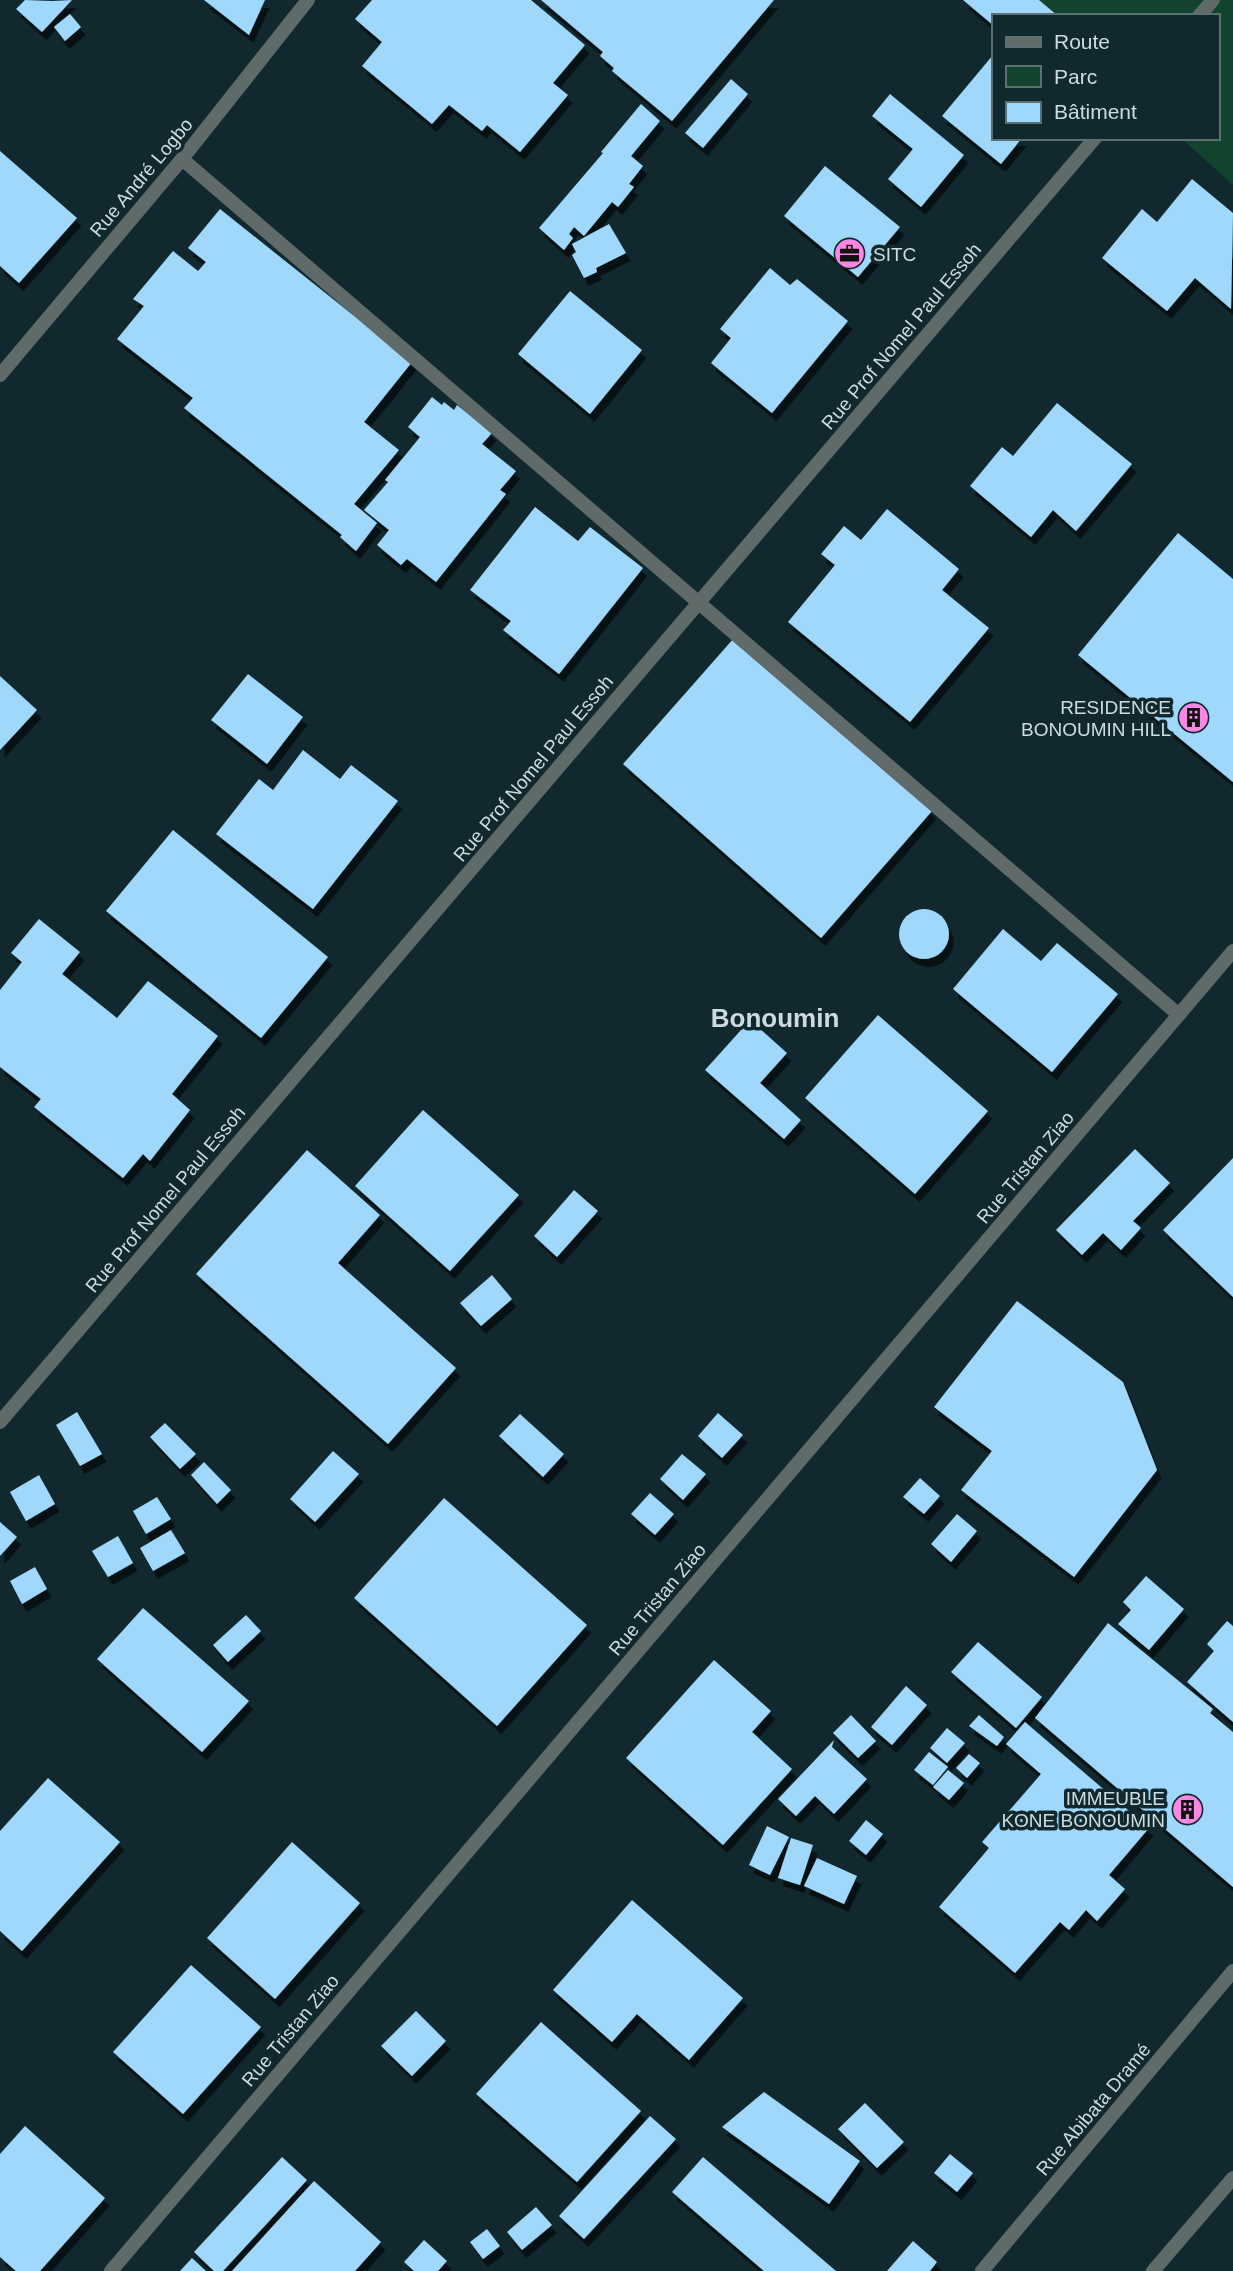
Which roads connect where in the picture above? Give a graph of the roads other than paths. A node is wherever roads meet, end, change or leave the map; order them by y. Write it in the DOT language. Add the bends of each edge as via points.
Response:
graph roads {
  1 [pos="308,0"];
  2 [pos="1213,0"];
  3 [pos="1201,14"];
  4 [pos="1093,140"];
  5 [pos="182,159"];
  6 [pos="0,375"];
  7 [pos="699,603"];
  8 [pos="1233,951"];
  9 [pos="1179,1015"];
  10 [pos="0,1422"];
  11 [pos="1233,1971"];
  12 [pos="1233,2178"];
  13 [pos="111,2271"];
  14 [pos="982,2271"];
  15 [pos="1153,2271"];
  1 -- 5 [label="street, Rue André Logbo"];
  2 -- 3 [label="street"];
  4 -- 7 [label="street, Rue Prof Nomel Paul Essoh"];
  5 -- 6 [label="street, Rue André Logbo"];
  5 -- 7 [label="street"];
  7 -- 9 [label="street"];
  7 -- 10 [label="street, Rue Prof Nomel Paul Essoh"];
  8 -- 9 [label="street, Rue Tristan Ziao"];
  9 -- 13 [label="street, Rue Tristan Ziao"];
  11 -- 14 [label="street, Rue Abibata Dramé"];
  12 -- 15 [label="street"];
}
